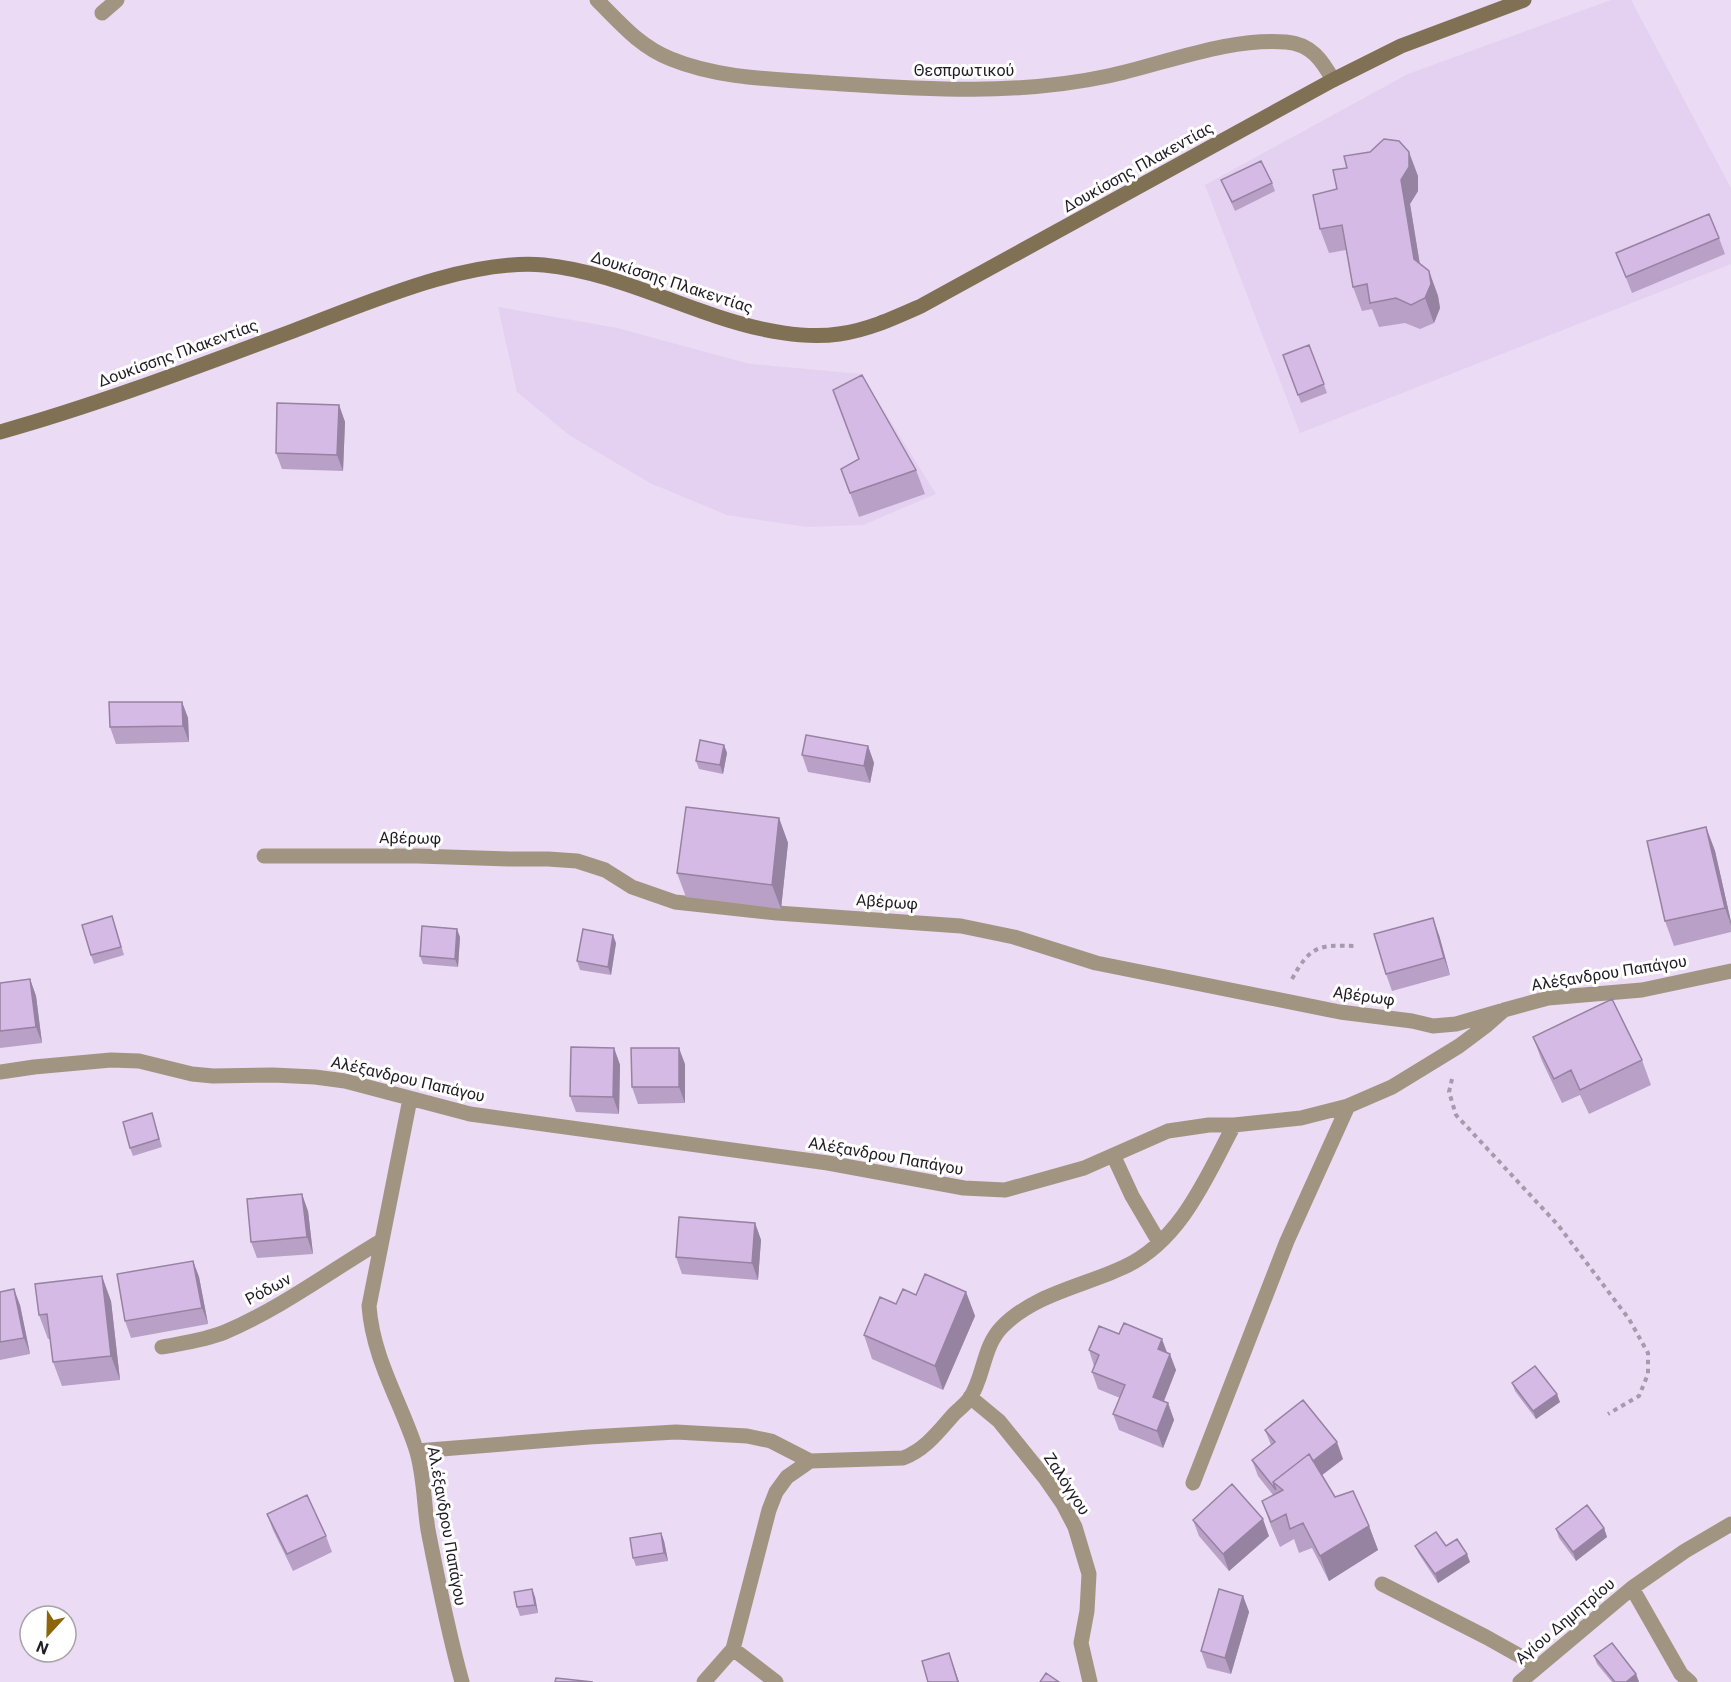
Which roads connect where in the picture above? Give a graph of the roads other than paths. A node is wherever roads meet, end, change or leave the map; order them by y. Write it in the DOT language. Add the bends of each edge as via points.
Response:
graph roads {
  1 [pos="117,0"];
  2 [pos="597,0"];
  3 [pos="1524,0"];
  4 [pos="102,13"];
  5 [pos="1333,80"];
  6 [pos="0,432"];
  7 [pos="264,856"];
  8 [pos="1731,971"];
  9 [pos="1504,1010"];
  10 [pos="0,1072"];
  11 [pos="410,1099"];
  12 [pos="1348,1106"];
  13 [pos="1234,1125"];
  14 [pos="1114,1157"];
  15 [pos="381,1241"];
  16 [pos="1159,1242"];
  17 [pos="162,1347"];
  18 [pos="970,1397"];
  19 [pos="417,1451"];
  20 [pos="810,1461"];
  21 [pos="1193,1483"];
  22 [pos="1731,1524"];
  23 [pos="1383,1584"];
  24 [pos="1632,1588"];
  25 [pos="733,1649"];
  26 [pos="1538,1666"];
  27 [pos="462,1682"];
  28 [pos="704,1682"];
  29 [pos="776,1682"];
  30 [pos="1090,1682"];
  31 [pos="1520,1682"];
  32 [pos="1690,1682"];
  1 -- 4 [label="street"];
  2 -- 5 [label="street, Θεσπρωτικού" via="629,33 656,52 727,75 914,88 1024,89 1109,76 1195,53 1272,41 1307,47 1321,59"];
  3 -- 5 [label="main road, Δουκίσσης Πλακεντίας" via="1401,46"];
  5 -- 6 [label="main road, Δουκίσσης Πλακεντίας" via="921,306 862,330 804,336 776,332 706,314 573,269 542,265 469,271 385,296 114,397"];
  7 -- 9 [label="street, Αβέρωφ" via="577,861 675,902 961,926 1014,937 1096,963 1340,1012 1433,1026 1456,1024"];
  8 -- 9 [label="street, Αλέξανδρου Παπάγου" via="1642,990 1548,998"];
  9 -- 12 [label="street, Αλέξανδρου Παπάγου" via="1459,1046 1392,1087"];
  10 -- 11 [label="street, Αλέξανδρου Παπάγου" via="78,1062 139,1061 213,1076 273,1075 345,1081"];
  11 -- 14 [label="street, Αλέξανδρου Παπάγου" via="470,1114 828,1163 964,1188 1005,1190"];
  11 -- 15 [label="street, Αλ.έξανδρου Παπάγου"];
  12 -- 13 [label="street, Αλέξανδρου Παπάγου" via="1301,1118"];
  12 -- 21 [label="street" via="1287,1241"];
  13 -- 14 [label="street, Αλέξανδρου Παπάγου" via="1168,1131"];
  13 -- 16 [label="street" via="1185,1214"];
  14 -- 16 [label="street"];
  15 -- 17 [label="street, Ρόδων" via="270,1311 225,1332"];
  15 -- 19 [label="street, Αλ.έξανδρου Παπάγου" via="369,1306 371,1330"];
  16 -- 18 [label="street" via="1126,1267 1062,1291 1015,1315 988,1348"];
  18 -- 20 [label="street" via="914,1454 885,1460"];
  18 -- 30 [label="street, Ζαλόγγου" via="999,1421 1063,1504 1075,1527 1089,1574 1081,1643"];
  19 -- 20 [label="street" via="676,1432 771,1441"];
  19 -- 27 [label="street, Αλ.έξανδρου Παπάγου" via="428,1528"];
  20 -- 25 [label="street" via="787,1477 776,1492"];
  22 -- 24 [label="street, Αγίου Δημητρίου"];
  23 -- 26 [label="street"];
  24 -- 26 [label="street, Αγίου Δημητρίου"];
  24 -- 32 [label="street, Αγίου Δημητρίου" via="1681,1674"];
  25 -- 28 [label="street"];
  25 -- 29 [label="street"];
  26 -- 31 [label="street, Αγίου Δημητρίου"];
}
